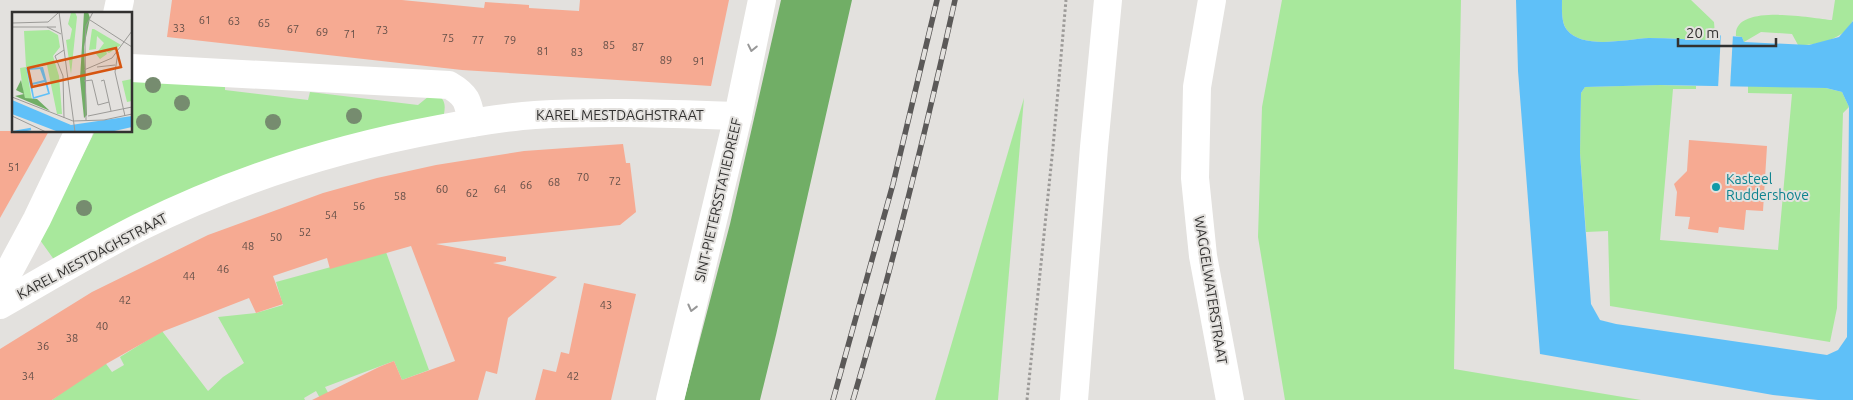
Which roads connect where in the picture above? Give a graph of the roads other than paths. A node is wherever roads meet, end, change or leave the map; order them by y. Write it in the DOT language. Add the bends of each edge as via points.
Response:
graph roads {
  1 [pos="762,0"];
  2 [pos="1108,0"];
  3 [pos="1212,0"];
  4 [pos="132,68"];
  5 [pos="738,116"];
  6 [pos="472,123"];
  7 [pos="79,132"];
  8 [pos="0,288"];
  9 [pos="0,305"];
  10 [pos="670,400"];
  11 [pos="1074,400"];
  12 [pos="1230,400"];
  1 -- 5 [label="street, SINT-PIETERSSTATIEDREEF, one-way"];
  2 -- 11 [label="street"];
  3 -- 12 [label="street, WAGGELWATERSTRAAT" via="1197,87 1195,178 1203,256"];
  4 -- 6 [label="street" via="449,84 462,92 468,102"];
  5 -- 6 [label="street, KAREL MESTDAGHSTRAAT" via="600,113 534,115"];
  5 -- 10 [label="street, SINT-PIETERSSTATIEDREEF, one-way"];
  6 -- 9 [label="street, KAREL MESTDAGHSTRAAT" via="375,143 303,163 216,194 139,227"];
  7 -- 8 [label="street, KAREL MESTDAGHSTRAAT"];
}
